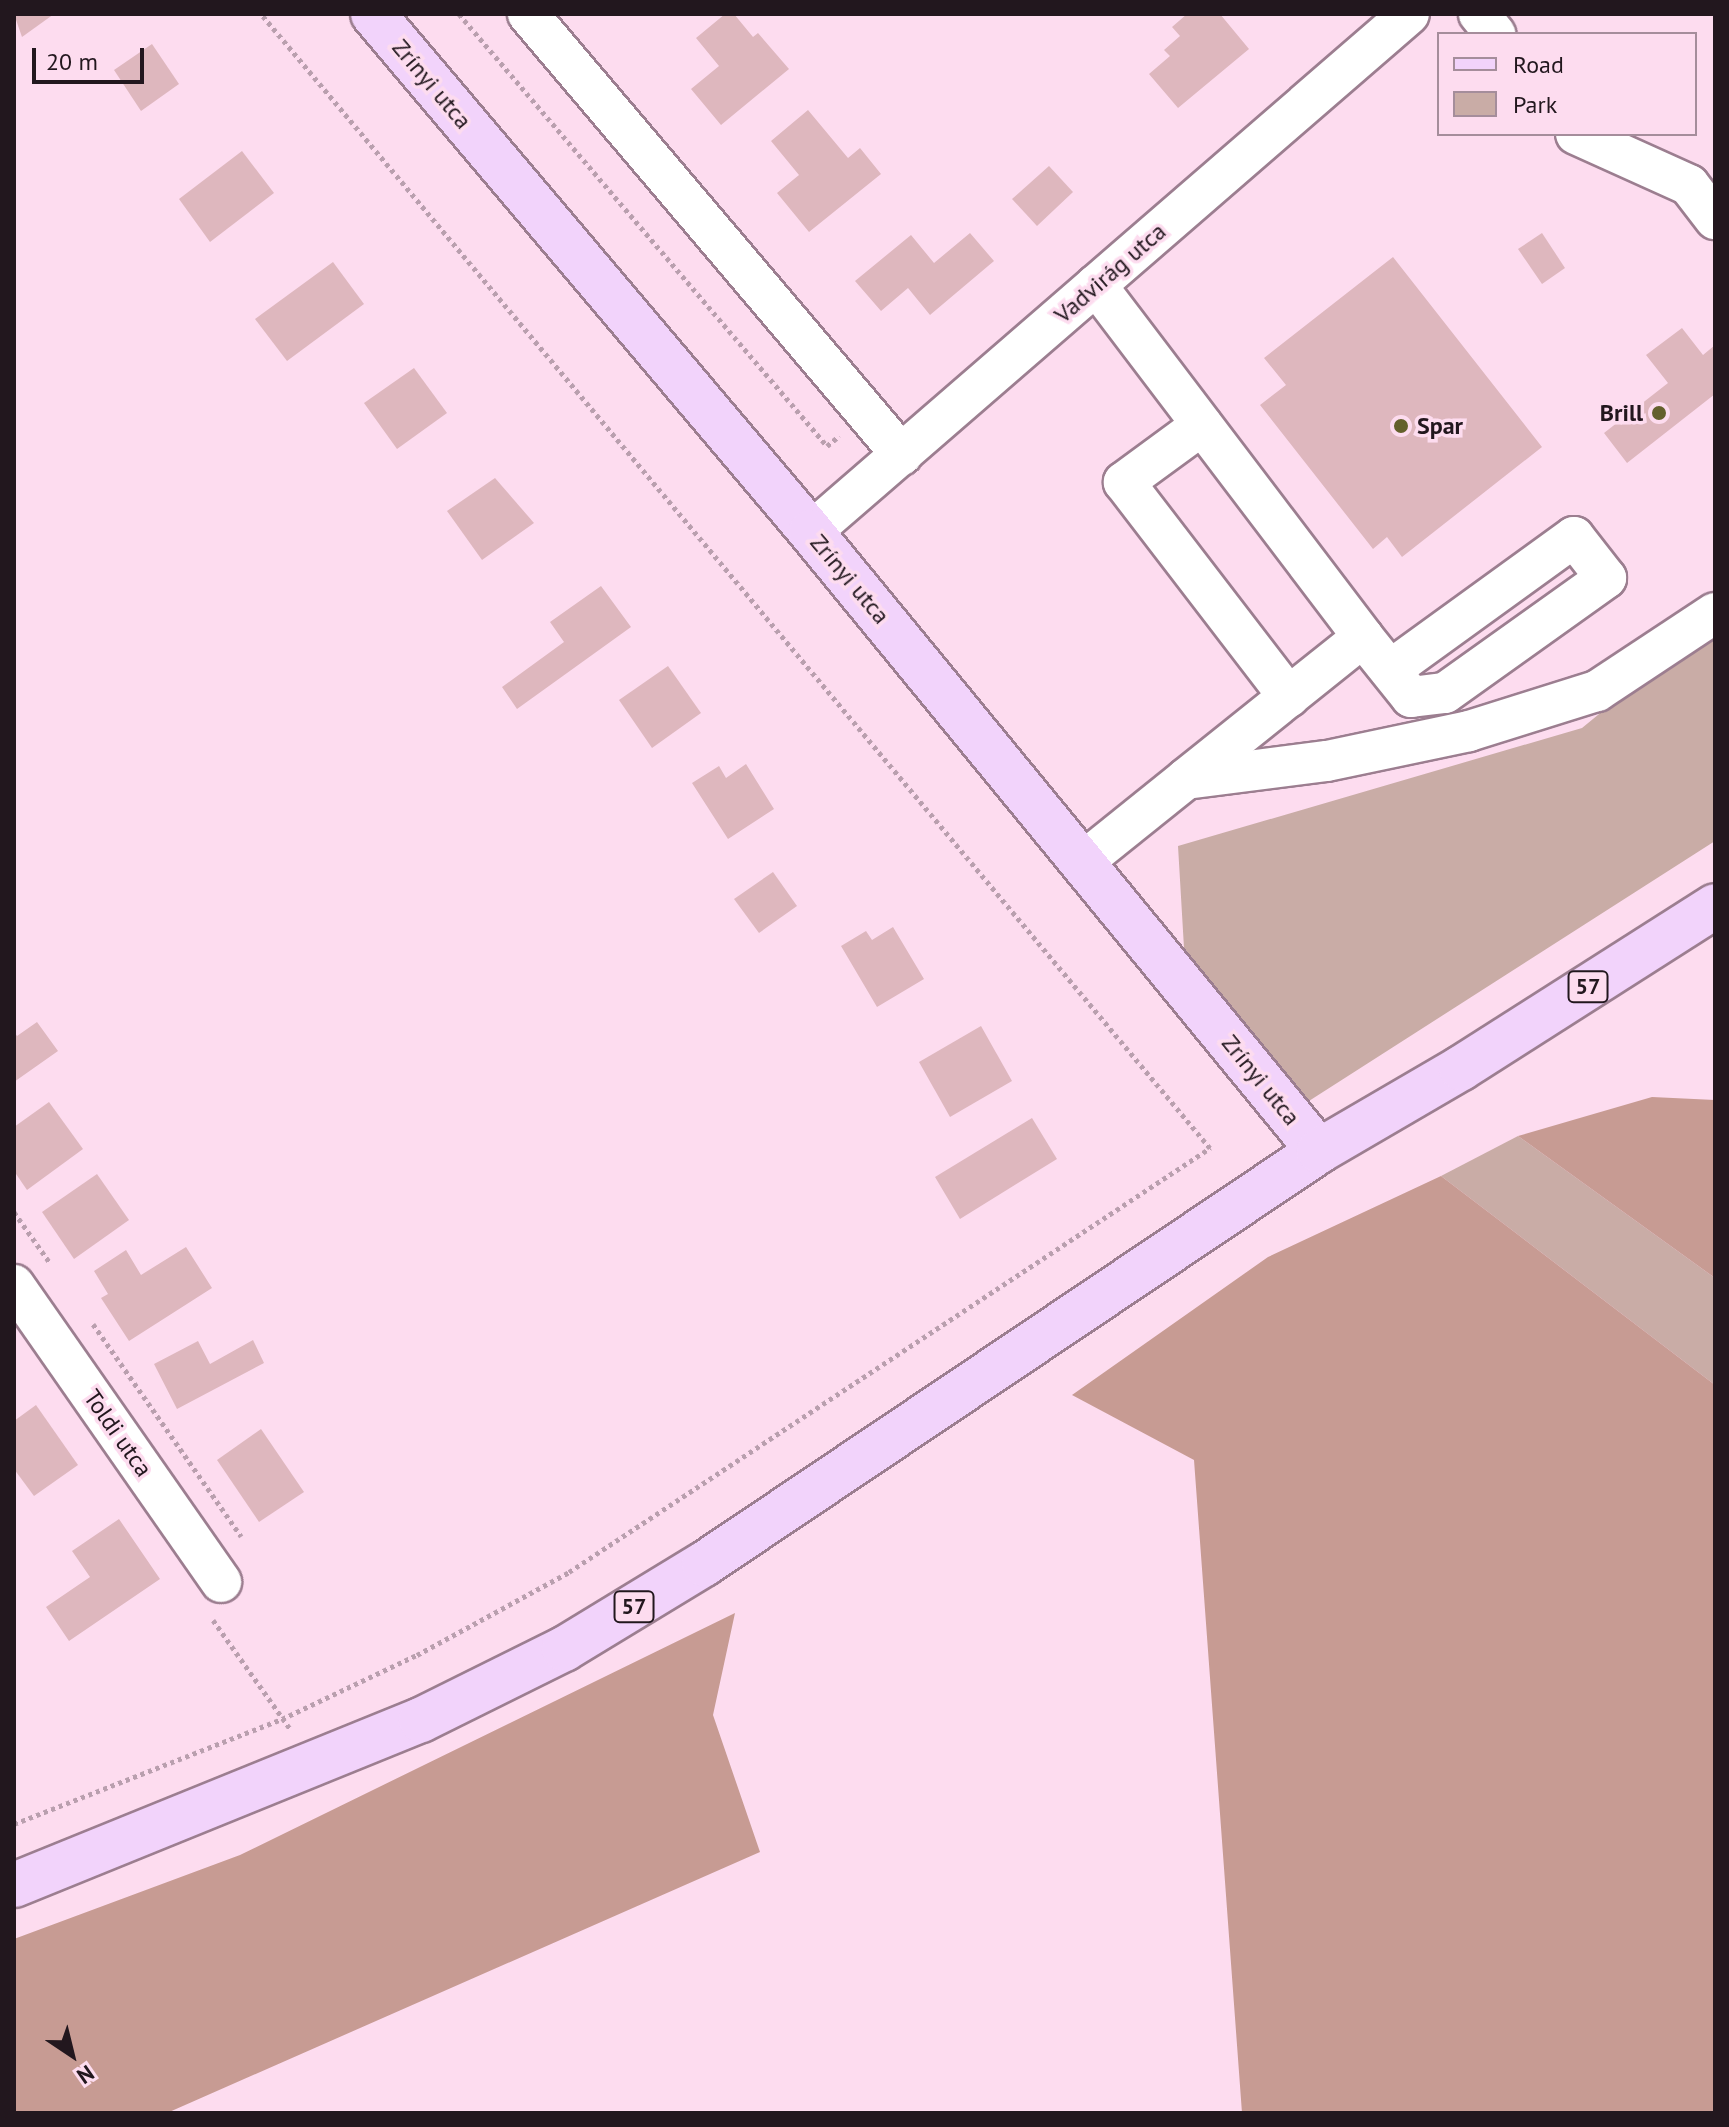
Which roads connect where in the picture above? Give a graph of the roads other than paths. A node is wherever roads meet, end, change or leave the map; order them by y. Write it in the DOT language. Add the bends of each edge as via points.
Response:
graph roads {
  1 [pos="373,14"];
  2 [pos="528,14"];
  3 [pos="1479,14"];
  4 [pos="1384,21"];
  5 [pos="1493,32"];
  6 [pos="1580,136"];
  7 [pos="1715,219"];
  8 [pos="1096,285"];
  9 [pos="1202,425"];
  10 [pos="902,455"];
  11 [pos="811,532"];
  12 [pos="1715,613"];
  13 [pos="1363,637"];
  14 [pos="1390,670"];
  15 [pos="1289,697"];
  16 [pos="1186,779"];
  17 [pos="1084,861"];
  18 [pos="1715,906"];
  19 [pos="1319,1151"];
  20 [pos="19,1303"];
  21 [pos="221,1582"];
  22 [pos="14,1885"];
  1 -- 11 [label="main road, Zrínyi utca"];
  2 -- 10 [label="street"];
  3 -- 5 [label="street"];
  4 -- 8 [label="street, Vadvirág utca"];
  6 -- 7 [label="street" via="1689,185"];
  8 -- 9 [label="street"];
  8 -- 10 [label="street, Vadvirág utca"];
  9 -- 13 [label="street"];
  9 -- 15 [label="street" via="1124,482"];
  10 -- 11 [label="street, Vadvirág utca"];
  11 -- 17 [label="main road, Zrínyi utca"];
  12 -- 16 [label="street" via="1597,691 1483,727 1327,761"];
  13 -- 14 [label="street"];
  13 -- 15 [label="street"];
  14 -- 14 [label="street" via="1411,697 1445,693 1606,578 1574,537"];
  15 -- 16 [label="street"];
  16 -- 17 [label="street"];
  17 -- 19 [label="main road, Zrínyi utca"];
  18 -- 19 [label="main road, 57" via="1461,1068"];
  19 -- 22 [label="main road, 57" via="704,1564 564,1649 344,1753"];
  20 -- 21 [label="street, Toldi utca"];
}
